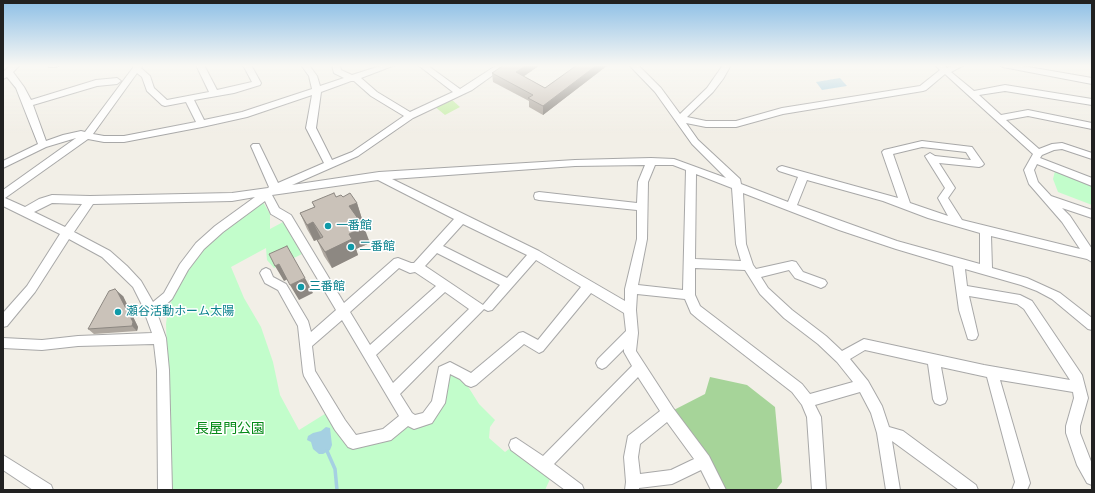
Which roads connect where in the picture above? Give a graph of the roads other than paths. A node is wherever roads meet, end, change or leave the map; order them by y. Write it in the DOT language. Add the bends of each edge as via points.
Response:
graph roads {
  1 [pos="20,88"];
  2 [pos="80,88"];
  3 [pos="117,88"];
  4 [pos="150,88"];
  5 [pos="211,88"];
  6 [pos="241,88"];
  7 [pos="323,88"];
  8 [pos="367,88"];
  9 [pos="452,88"];
  10 [pos="468,88"];
  11 [pos="656,88"];
  12 [pos="712,88"];
  13 [pos="922,88"];
  14 [pos="965,88"];
  15 [pos="1005,88"];
  16 [pos="1005,88"];
  17 [pos="317,90"];
  18 [pos="458,93"];
  19 [pos="214,94"];
  20 [pos="972,94"];
  21 [pos="189,99"];
  22 [pos="1092,102"];
  23 [pos="28,104"];
  24 [pos="410,116"];
  25 [pos="999,118"];
  26 [pos="680,119"];
  27 [pos="202,124"];
  28 [pos="1092,126"];
  29 [pos="87,135"];
  30 [pos="922,144"];
  31 [pos="43,145"];
  32 [pos="256,146"];
  33 [pos="1092,156"];
  34 [pos="1037,157"];
  35 [pos="932,159"];
  36 [pos="651,161"];
  37 [pos="329,164"];
  38 [pos="3,165"];
  39 [pos="691,168"];
  40 [pos="782,169"];
  41 [pos="804,175"];
  42 [pos="379,176"];
  43 [pos="1092,182"];
  44 [pos="738,186"];
  45 [pos="272,192"];
  46 [pos="3,195"];
  47 [pos="539,196"];
  48 [pos="1048,199"];
  49 [pos="90,200"];
  50 [pos="3,201"];
  51 [pos="905,204"];
  52 [pos="642,207"];
  53 [pos="791,207"];
  54 [pos="25,212"];
  55 [pos="1092,214"];
  56 [pos="462,218"];
  57 [pos="958,223"];
  58 [pos="985,231"];
  59 [pos="67,233"];
  60 [pos="436,247"];
  61 [pos="535,254"];
  62 [pos="1091,257"];
  63 [pos="958,263"];
  64 [pos="690,264"];
  65 [pos="417,267"];
  66 [pos="751,270"];
  67 [pos="986,270"];
  68 [pos="266,273"];
  69 [pos="821,283"];
  70 [pos="508,284"];
  71 [pos="444,286"];
  72 [pos="590,286"];
  73 [pos="632,289"];
  74 [pos="962,290"];
  75 [pos="689,295"];
  76 [pos="488,306"];
  77 [pos="151,310"];
  78 [pos="343,310"];
  79 [pos="630,310"];
  80 [pos="3,322"];
  81 [pos="1092,325"];
  82 [pos="632,333"];
  83 [pos="972,335"];
  84 [pos="160,338"];
  85 [pos="3,343"];
  86 [pos="306,344"];
  87 [pos="369,354"];
  88 [pos="841,358"];
  89 [pos="934,360"];
  90 [pos="602,363"];
  91 [pos="639,367"];
  92 [pos="992,373"];
  93 [pos="863,385"];
  94 [pos="1079,387"];
  95 [pos="392,393"];
  96 [pos="940,399"];
  97 [pos="806,401"];
  98 [pos="668,413"];
  99 [pos="408,418"];
  100 [pos="884,433"];
  101 [pos="516,445"];
  102 [pos="704,461"];
  103 [pos="3,462"];
  104 [pos="543,466"];
  105 [pos="1092,478"];
  106 [pos="633,486"];
  107 [pos="46,490"];
  108 [pos="164,490"];
  109 [pos="576,490"];
  110 [pos="719,490"];
  111 [pos="819,490"];
  112 [pos="893,490"];
  113 [pos="971,490"];
  114 [pos="1019,490"];
  1 -- 23 [label="street"];
  2 -- 23 [label="street"];
  3 -- 29 [label="street"];
  4 -- 21 [label="street" via="165,102"];
  5 -- 19 [label="street"];
  6 -- 19 [label="street"];
  7 -- 17 [label="street"];
  8 -- 24 [label="street"];
  9 -- 18 [label="street"];
  10 -- 18 [label="street"];
  11 -- 26 [label="street"];
  12 -- 26 [label="street"];
  13 -- 26 [label="street" via="782,111 736,124 706,124"];
  14 -- 20 [label="street"];
  15 -- 20 [label="street"];
  16 -- 22 [label="street"];
  17 -- 27 [label="street" via="244,115"];
  17 -- 37 [label="street" via="311,128"];
  18 -- 24 [label="street"];
  19 -- 21 [label="street"];
  20 -- 25 [label="street"];
  21 -- 27 [label="street"];
  23 -- 31 [label="street"];
  24 -- 37 [label="street" via="354,154"];
  25 -- 28 [label="street" via="1028,113"];
  25 -- 34 [label="street"];
  26 -- 44 [label="street" via="695,142"];
  27 -- 29 [label="street" via="124,139 104,139"];
  29 -- 31 [label="street" via="63,138"];
  29 -- 46 [label="street"];
  30 -- 35 [label="street"];
  30 -- 35 [label="street" via="969,150 979,164"];
  30 -- 51 [label="street" via="887,152"];
  31 -- 38 [label="street"];
  32 -- 45 [label="street" via="263,159"];
  33 -- 34 [label="street" via="1062,146 1052,147"];
  34 -- 43 [label="street"];
  34 -- 48 [label="street" via="1029,170 1030,176"];
  35 -- 57 [label="street" via="950,188 943,198"];
  36 -- 39 [label="street" via="674,162"];
  36 -- 42 [label="street" via="575,163"];
  36 -- 52 [label="street" via="642,182"];
  37 -- 45 [label="street"];
  39 -- 44 [label="street"];
  39 -- 64 [label="street"];
  40 -- 41 [label="street"];
  41 -- 51 [label="street"];
  41 -- 53 [label="street"];
  42 -- 45 [label="street"];
  42 -- 56 [label="street"];
  44 -- 53 [label="street"];
  44 -- 66 [label="street" via="740,238"];
  45 -- 49 [label="street" via="232,197"];
  45 -- 77 [label="street" via="219,229 200,246 184,267 168,296"];
  45 -- 78 [label="street" via="275,210 286,218"];
  47 -- 52 [label="street"];
  48 -- 55 [label="street"];
  48 -- 62 [label="street" via="1066,219"];
  49 -- 54 [label="street" via="52,199"];
  49 -- 59 [label="street"];
  50 -- 54 [label="street"];
  51 -- 57 [label="street"];
  52 -- 73 [label="street" via="642,239"];
  53 -- 63 [label="street" via="896,245"];
  54 -- 59 [label="street"];
  56 -- 60 [label="street"];
  56 -- 61 [label="street"];
  57 -- 58 [label="street"];
  58 -- 62 [label="street"];
  58 -- 67 [label="street"];
  59 -- 77 [label="street" via="106,254 123,269 137,284"];
  59 -- 80 [label="street" via="31,289"];
  60 -- 65 [label="street"];
  60 -- 70 [label="street"];
  61 -- 70 [label="street"];
  61 -- 72 [label="street"];
  63 -- 67 [label="street"];
  63 -- 74 [label="street"];
  64 -- 66 [label="street"];
  64 -- 75 [label="street"];
  65 -- 71 [label="street"];
  65 -- 78 [label="street" via="410,268 398,262"];
  66 -- 69 [label="street" via="792,265 799,275"];
  66 -- 88 [label="street" via="774,302"];
  67 -- 81 [label="street" via="1041,288 1056,296"];
  68 -- 86 [label="street" via="269,280 282,287 304,325"];
  70 -- 76 [label="street"];
  71 -- 87 [label="street"];
  71 -- 95 [label="street" via="478,308"];
  72 -- 79 [label="street"];
  72 -- 99 [label="street" via="539,347 523,337 471,382 465,375 450,368 444,371 438,403 427,418 414,422"];
  73 -- 75 [label="street"];
  73 -- 79 [label="street"];
  74 -- 83 [label="street"];
  74 -- 94 [label="street" via="1020,300 1028,305 1070,366"];
  75 -- 97 [label="street" via="695,309 797,388"];
  77 -- 84 [label="street"];
  78 -- 86 [label="street"];
  78 -- 87 [label="street"];
  79 -- 82 [label="street"];
  82 -- 90 [label="street"];
  82 -- 91 [label="street" via="630,352"];
  84 -- 85 [label="street" via="42,345"];
  84 -- 108 [label="street" via="163,370"];
  86 -- 99 [label="street" via="309,372 352,442 386,435"];
  87 -- 95 [label="street"];
  88 -- 89 [label="street" via="864,344"];
  88 -- 93 [label="street"];
  89 -- 92 [label="street"];
  89 -- 96 [label="street"];
  91 -- 98 [label="street"];
  91 -- 104 [label="street"];
  92 -- 94 [label="street"];
  92 -- 114 [label="street" via="1022,483"];
  93 -- 97 [label="street"];
  93 -- 100 [label="street" via="877,411"];
  94 -- 105 [label="street" via="1080,398 1073,433 1082,460"];
  95 -- 99 [label="street"];
  97 -- 111 [label="street" via="814,417"];
  98 -- 102 [label="street"];
  98 -- 106 [label="street" via="633,441"];
  100 -- 112 [label="street"];
  100 -- 113 [label="street" via="898,436"];
  101 -- 104 [label="street"];
  102 -- 106 [label="street" via="672,477"];
  102 -- 110 [label="street"];
  103 -- 107 [label="street"];
  104 -- 109 [label="street"];
}
